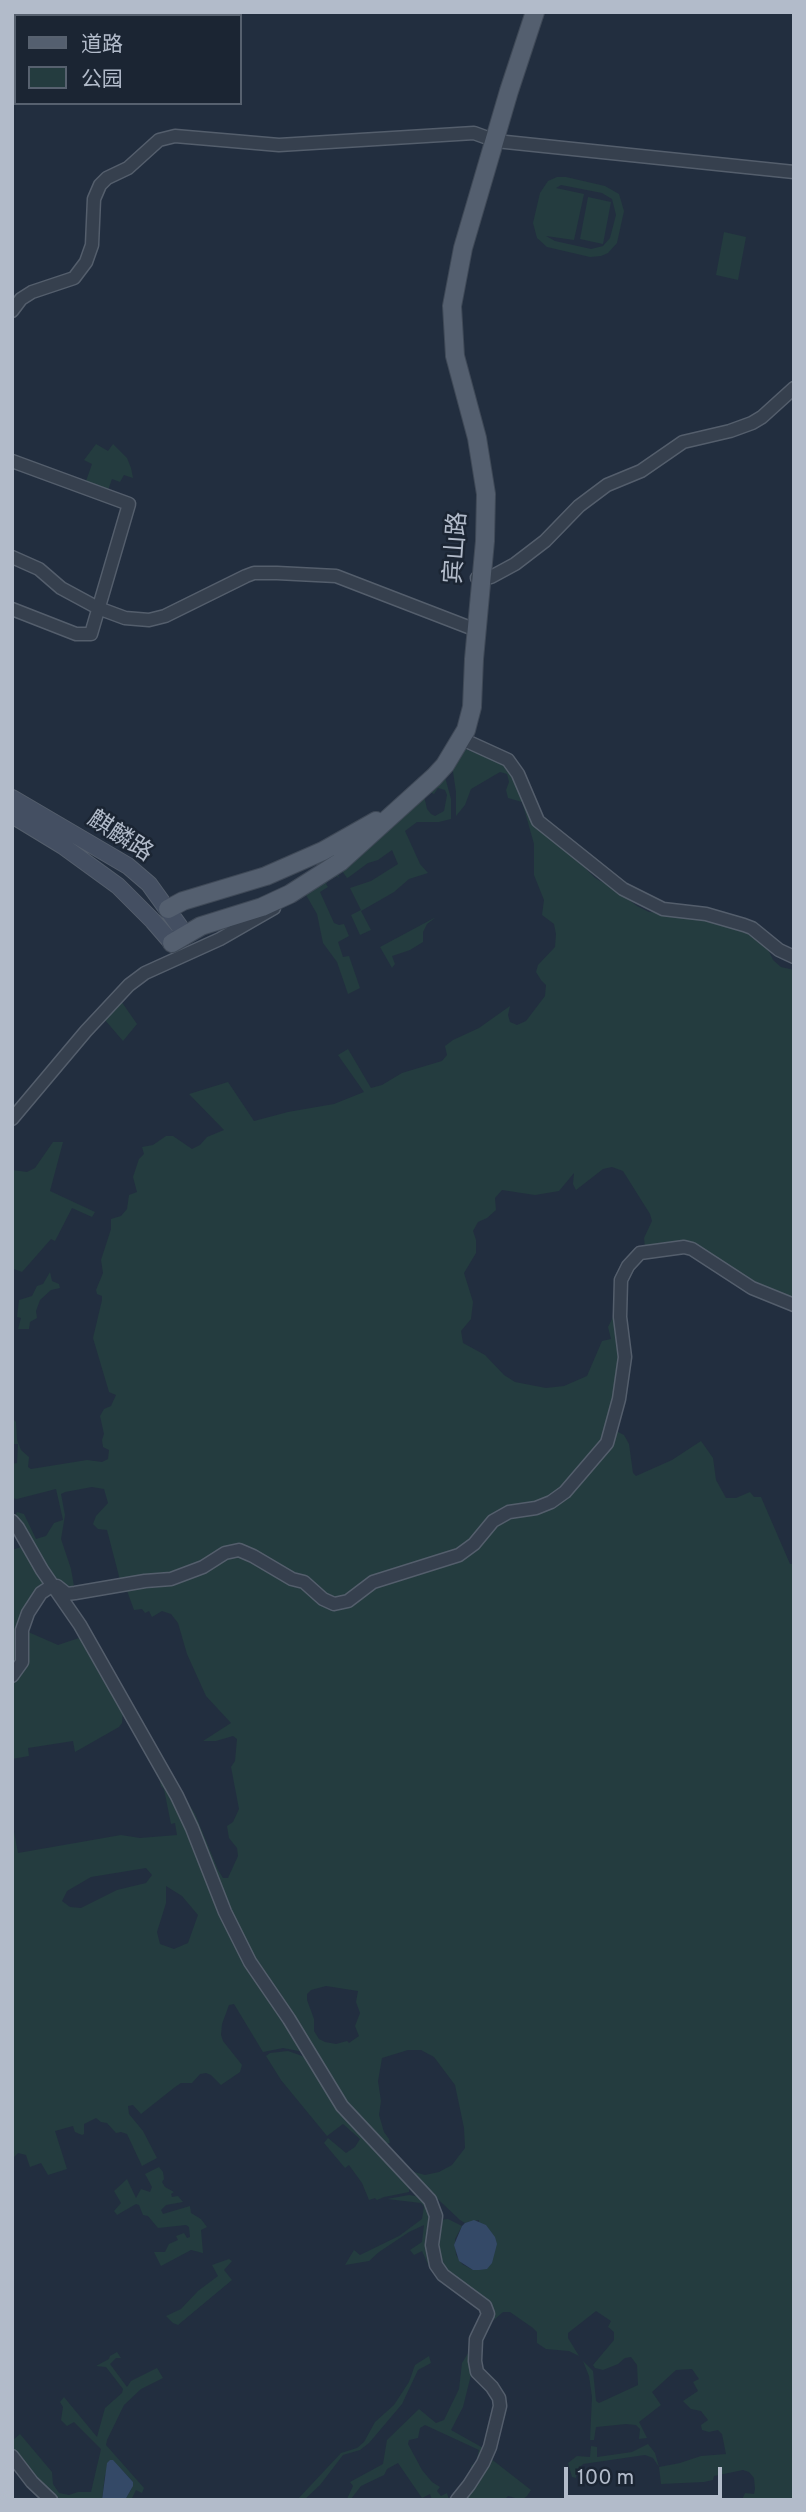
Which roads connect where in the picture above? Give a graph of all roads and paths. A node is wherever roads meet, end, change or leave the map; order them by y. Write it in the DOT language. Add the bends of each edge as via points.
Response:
graph roads {
  1 [pos="533,12"];
  2 [pos="494,139"];
  3 [pos="794,172"];
  4 [pos="12,311"];
  5 [pos="794,388"];
  6 [pos="12,461"];
  7 [pos="12,557"];
  8 [pos="479,578"];
  9 [pos="98,608"];
  10 [pos="12,609"];
  11 [pos="473,629"];
  12 [pos="462,739"];
  13 [pos="12,798"];
  14 [pos="12,815"];
  15 [pos="290,894"];
  16 [pos="168,909"];
  17 [pos="178,939"];
  18 [pos="794,957"];
  19 [pos="12,1119"];
  20 [pos="794,1305"];
  21 [pos="15,1524"];
  22 [pos="53,1585"];
  23 [pos="12,1676"];
  24 [pos="12,2456"];
  25 [pos="51,2500"];
  26 [pos="457,2500"];
  1 -- 2 [label="main road, 宾山路"];
  2 -- 3 [label="street"];
  2 -- 4 [label="street" via="474,133 279,145 183,136 159,140 100,186 94,199 92,245 74,278 32,292"];
  2 -- 8 [label="main road, 宾山路" via="455,260 446,315 450,358 479,470"];
  5 -- 8 [label="street" via="752,423 683,442 641,471 601,488 515,564"];
  6 -- 9 [label="street" via="129,504"];
  7 -- 9 [label="street"];
  8 -- 11 [label="main road, 宾山路"];
  9 -- 10 [label="street" via="87,636"];
  9 -- 11 [label="street" via="125,618 149,620 172,614 254,573 330,575"];
  11 -- 12 [label="main road, 宾山路" via="472,707"];
  11 -- 16 [label="main road, 宾山路" via="461,728 440,762 387,814 323,851 245,884"];
  12 -- 15 [label="main road, 宾山路" via="434,776 360,844"];
  12 -- 18 [label="street" via="508,760 538,821 623,889 663,909 744,925"];
  13 -- 16 [label="main road, 麒麟路" via="128,866"];
  14 -- 17 [label="main road, 麒麟路" via="118,886"];
  15 -- 17 [label="main road, 宾山路"];
  15 -- 19 [label="street" via="253,921 129,985"];
  16 -- 17 [label="main road, 麒麟路"];
  20 -- 21 [label="street" via="752,1287 692,1249 640,1253 621,1280 625,1357 607,1443 551,1502 509,1512 493,1521 460,1555 373,1582 348,1601 334,1604 323,1599 303,1582 239,1550 171,1579 67,1594 45,1571"];
  21 -- 22 [label="street"];
  22 -- 23 [label="street" via="41,1593 28,1613 22,1630 22,1662"];
  22 -- 26 [label="street" via="177,1796 250,1962 342,2106 430,2200 436,2216 432,2245 436,2265 485,2306 488,2314 473,2350 477,2372 492,2387 500,2406 490,2447"];
  24 -- 25 [label="street"];
}
